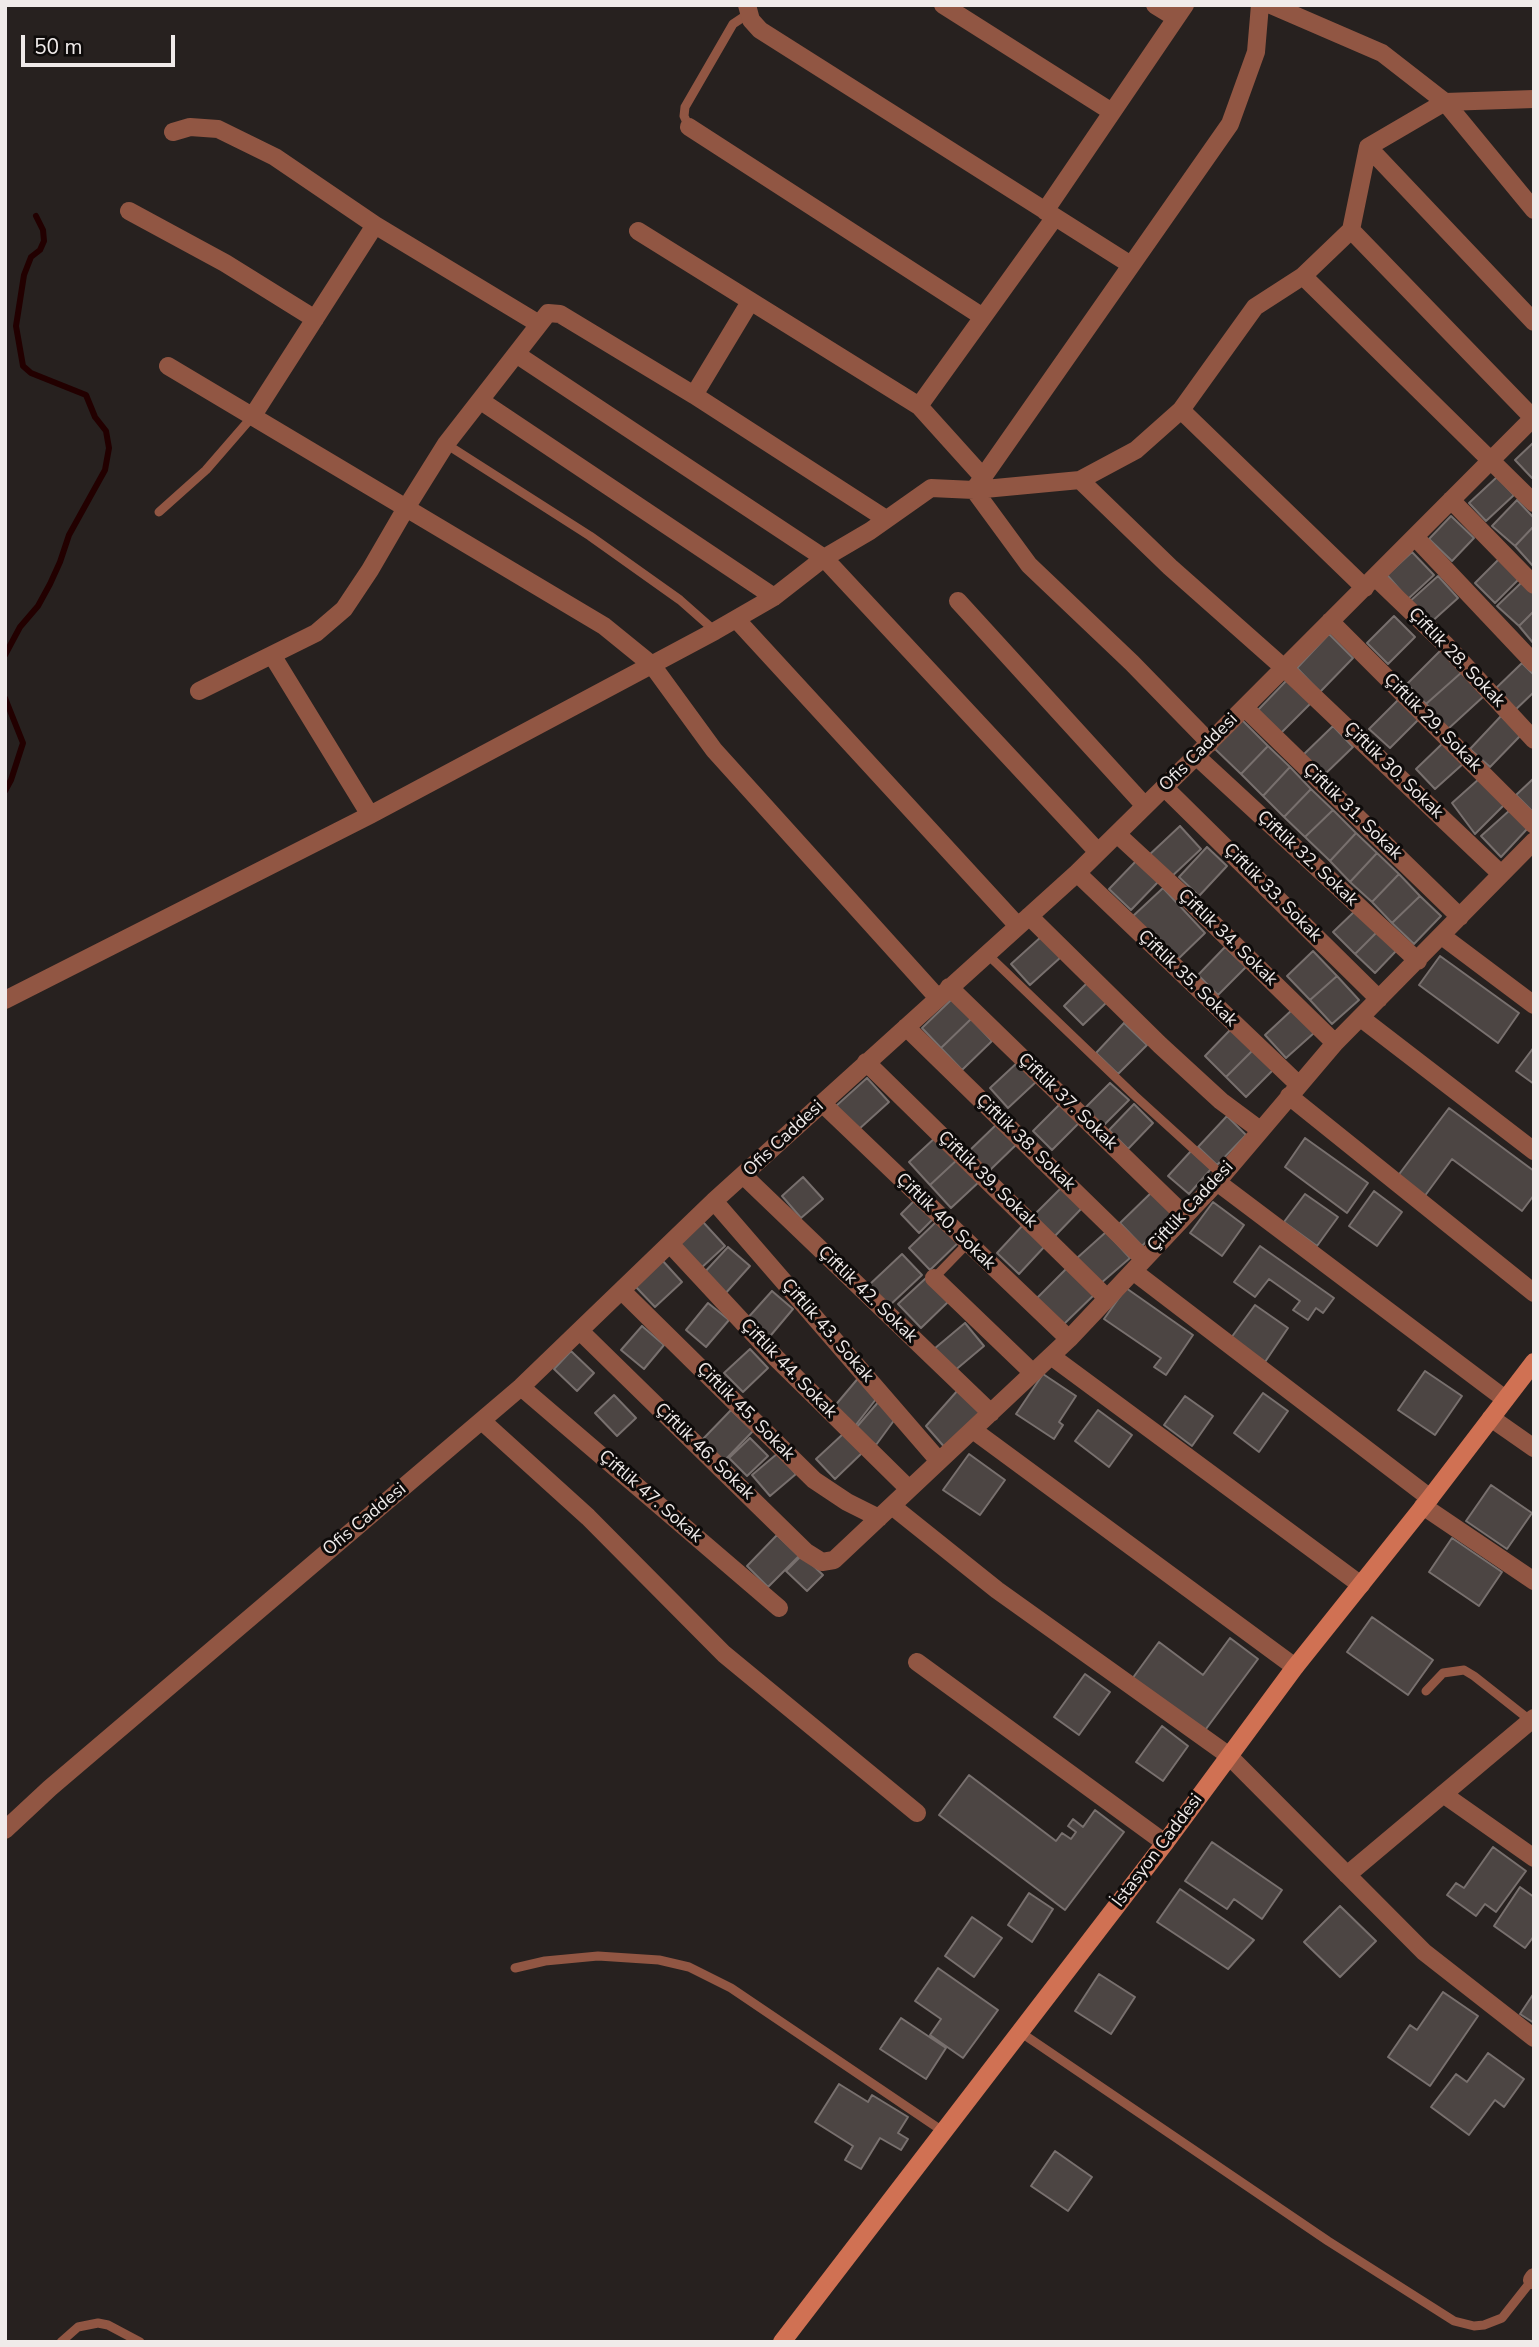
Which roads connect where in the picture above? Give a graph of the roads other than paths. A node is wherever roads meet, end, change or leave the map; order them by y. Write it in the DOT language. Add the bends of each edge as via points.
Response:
graph roads {
  1 [pos="943,5"];
  2 [pos="1155,5"];
  3 [pos="1260,5"];
  4 [pos="1271,5"];
  5 [pos="747,10"];
  6 [pos="1180,12"];
  7 [pos="1534,99"];
  8 [pos="1445,102"];
  9 [pos="1112,112"];
  10 [pos="689,127"];
  11 [pos="173,132"];
  12 [pos="1368,147"];
  13 [pos="1534,210"];
  14 [pos="129,211"];
  15 [pos="1050,214"];
  16 [pos="375,225"];
  17 [pos="1351,230"];
  18 [pos="638,231"];
  19 [pos="1131,265"];
  20 [pos="1303,276"];
  21 [pos="750,302"];
  22 [pos="983,317"];
  23 [pos="315,319"];
  24 [pos="1534,322"];
  25 [pos="539,324"];
  26 [pos="516,354"];
  27 [pos="168,366"];
  28 [pos="694,395"];
  29 [pos="481,401"];
  30 [pos="919,406"];
  31 [pos="1181,410"];
  32 [pos="252,417"];
  33 [pos="1533,418"];
  34 [pos="446,444"];
  35 [pos="1490,459"];
  36 [pos="1080,480"];
  37 [pos="978,484"];
  38 [pos="1451,500"];
  39 [pos="1534,503"];
  40 [pos="406,508"];
  41 [pos="159,512"];
  42 [pos="886,519"];
  43 [pos="1415,537"];
  44 [pos="824,558"];
  45 [pos="1370,583"];
  46 [pos="1534,585"];
  47 [pos="774,597"];
  48 [pos="958,601"];
  49 [pos="736,619"];
  50 [pos="1330,621"];
  51 [pos="715,631"];
  52 [pos="272,654"];
  53 [pos="1534,663"];
  54 [pos="652,665"];
  55 [pos="1284,668"];
  56 [pos="199,691"];
  57 [pos="1245,708"];
  58 [pos="1534,740"];
  59 [pos="1210,743"];
  60 [pos="1196,756"];
  61 [pos="1165,788"];
  62 [pos="1145,806"];
  63 [pos="370,816"];
  64 [pos="1534,825"];
  65 [pos="1117,834"];
  66 [pos="1532,845"];
  67 [pos="1098,852"];
  68 [pos="1077,873"];
  69 [pos="1501,874"];
  70 [pos="1460,917"];
  71 [pos="1024,921"];
  72 [pos="1442,936"];
  73 [pos="987,954"];
  74 [pos="1418,961"];
  75 [pos="943,992"];
  76 [pos="1379,999"];
  77 [pos="5,1000"];
  78 [pos="1534,1005"];
  79 [pos="1360,1018"];
  80 [pos="906,1027"];
  81 [pos="1335,1043"];
  82 [pos="866,1062"];
  83 [pos="1294,1091"];
  84 [pos="822,1103"];
  85 [pos="1260,1130"];
  86 [pos="1534,1151"];
  87 [pos="744,1176"];
  88 [pos="1220,1178"];
  89 [pos="715,1202"];
  90 [pos="1185,1216"];
  91 [pos="968,1243"];
  92 [pos="671,1245"];
  93 [pos="1138,1265"];
  94 [pos="934,1278"];
  95 [pos="622,1291"];
  96 [pos="1534,1293"];
  97 [pos="1107,1298"];
  98 [pos="580,1331"];
  99 [pos="1069,1339"];
  100 [pos="1052,1356"];
  101 [pos="1534,1362"];
  102 [pos="1033,1373"];
  103 [pos="521,1387"];
  104 [pos="1505,1399"];
  105 [pos="991,1413"];
  106 [pos="1491,1418"];
  107 [pos="482,1420"];
  108 [pos="972,1430"];
  109 [pos="1534,1448"];
  110 [pos="939,1461"];
  111 [pos="909,1489"];
  112 [pos="1426,1502"];
  113 [pos="885,1512"];
  114 [pos="834,1560"];
  115 [pos="1534,1581"];
  116 [pos="1361,1585"];
  117 [pos="779,1608"];
  118 [pos="917,1662"];
  119 [pos="1296,1667"];
  120 [pos="1426,1691"];
  121 [pos="1532,1720"];
  122 [pos="1228,1755"];
  123 [pos="1443,1794"];
  124 [pos="917,1813"];
  125 [pos="5,1830"];
  126 [pos="1165,1843"];
  127 [pos="1534,1858"];
  128 [pos="1347,1875"];
  129 [pos="515,1968"];
  130 [pos="1020,2032"];
  131 [pos="1534,2038"];
  132 [pos="944,2132"];
  133 [pos="1533,2279"];
  134 [pos="61,2342"];
  135 [pos="140,2342"];
  136 [pos="782,2342"];
  1 -- 9 [label="street"];
  2 -- 6 [label="street"];
  3 -- 19 [label="street" via="1256,52 1230,124"];
  4 -- 8 [label="street" via="1382,52"];
  5 -- 10 [label="lane" via="733,24 685,107"];
  5 -- 15 [label="street" via="760,30"];
  6 -- 9 [label="street"];
  7 -- 8 [label="street"];
  8 -- 12 [label="street"];
  8 -- 13 [label="street"];
  9 -- 15 [label="street"];
  10 -- 22 [label="street"];
  11 -- 16 [label="street" via="204,127 230,134 275,157"];
  12 -- 17 [label="street"];
  12 -- 24 [label="street"];
  14 -- 23 [label="street"];
  15 -- 19 [label="street"];
  15 -- 22 [label="street"];
  16 -- 23 [label="street"];
  16 -- 25 [label="street"];
  17 -- 20 [label="street"];
  17 -- 33 [label="street"];
  18 -- 21 [label="street"];
  19 -- 37 [label="street"];
  20 -- 31 [label="street" via="1255,307"];
  20 -- 35 [label="street"];
  21 -- 28 [label="street"];
  21 -- 30 [label="street"];
  22 -- 30 [label="street"];
  23 -- 32 [label="street"];
  25 -- 26 [label="street"];
  25 -- 28 [label="street" via="548,313 560,314"];
  26 -- 29 [label="street"];
  26 -- 44 [label="street"];
  27 -- 32 [label="street, Çiftlik 37. Sokak"];
  28 -- 42 [label="street"];
  29 -- 34 [label="street"];
  29 -- 47 [label="street"];
  30 -- 37 [label="street"];
  31 -- 36 [label="street" via="1136,450"];
  31 -- 45 [label="street, Çiftlik 28. Sokak"];
  32 -- 40 [label="street, Çiftlik 37. Sokak"];
  32 -- 41 [label="lane" via="206,470"];
  33 -- 35 [label="street, Ofis Caddesi"];
  34 -- 40 [label="street"];
  34 -- 51 [label="lane" via="590,536 680,600"];
  35 -- 38 [label="street, Ofis Caddesi"];
  35 -- 39 [label="street"];
  36 -- 37 [label="street"];
  36 -- 55 [label="street, Çiftlik 30. Sokak"];
  37 -- 42 [label="street" via="931,488"];
  37 -- 59 [label="street" via="1029,565"];
  38 -- 43 [label="street, Ofis Caddesi"];
  38 -- 46 [label="street"];
  40 -- 52 [label="street" via="344,609 316,633"];
  40 -- 54 [label="street, Çiftlik 37. Sokak" via="604,626"];
  42 -- 44 [label="street"];
  43 -- 45 [label="street, Ofis Caddesi"];
  43 -- 53 [label="street"];
  44 -- 47 [label="street"];
  44 -- 67 [label="street"];
  45 -- 50 [label="street, Ofis Caddesi"];
  45 -- 58 [label="street, Çiftlik 28. Sokak" via="1446,645"];
  47 -- 49 [label="street"];
  48 -- 62 [label="street"];
  49 -- 51 [label="street"];
  49 -- 71 [label="street"];
  50 -- 55 [label="street, Ofis Caddesi"];
  50 -- 64 [label="street, Çiftlik 29. Sokak"];
  51 -- 54 [label="street"];
  52 -- 56 [label="street"];
  52 -- 63 [label="street"];
  54 -- 63 [label="street"];
  54 -- 75 [label="street, Çiftlik 37. Sokak" via="714,750"];
  55 -- 57 [label="street, Ofis Caddesi"];
  55 -- 69 [label="street, Çiftlik 30. Sokak"];
  57 -- 59 [label="street, Ofis Caddesi"];
  57 -- 70 [label="street, Çiftlik 31. Sokak"];
  59 -- 60 [label="street, Ofis Caddesi"];
  60 -- 61 [label="street, Ofis Caddesi"];
  60 -- 74 [label="street, Çiftlik 32. Sokak"];
  61 -- 62 [label="street, Ofis Caddesi"];
  61 -- 76 [label="street, Çiftlik 33. Sokak"];
  62 -- 65 [label="street, Ofis Caddesi"];
  63 -- 77 [label="street"];
  65 -- 67 [label="street, Ofis Caddesi"];
  65 -- 81 [label="street, Çiftlik 34. Sokak"];
  66 -- 69 [label="street, Çiftlik Caddesi"];
  67 -- 68 [label="street, Ofis Caddesi"];
  68 -- 71 [label="street, Ofis Caddesi"];
  68 -- 83 [label="street, Çiftlik 35. Sokak"];
  69 -- 70 [label="street, Çiftlik Caddesi"];
  70 -- 72 [label="street, Çiftlik Caddesi"];
  71 -- 73 [label="street, Ofis Caddesi"];
  71 -- 85 [label="street"];
  72 -- 74 [label="street, Çiftlik Caddesi"];
  72 -- 78 [label="street"];
  73 -- 75 [label="street, Ofis Caddesi"];
  73 -- 88 [label="lane"];
  74 -- 76 [label="street, Çiftlik Caddesi"];
  75 -- 80 [label="street, Ofis Caddesi"];
  75 -- 90 [label="street, Çiftlik 37. Sokak"];
  76 -- 79 [label="street, Çiftlik Caddesi"];
  79 -- 81 [label="street, Çiftlik Caddesi"];
  79 -- 86 [label="street"];
  80 -- 82 [label="street, Ofis Caddesi"];
  80 -- 93 [label="street, Çiftlik 38. Sokak"];
  81 -- 83 [label="street, Çiftlik Caddesi"];
  82 -- 84 [label="street, Ofis Caddesi"];
  82 -- 97 [label="street, Çiftlik 39. Sokak"];
  83 -- 85 [label="street, Çiftlik Caddesi"];
  83 -- 96 [label="street, Çiftlik 35. Sokak"];
  84 -- 87 [label="street, Ofis Caddesi"];
  84 -- 91 [label="street, Çiftlik 40. Sokak"];
  85 -- 88 [label="street, Çiftlik Caddesi"];
  87 -- 89 [label="street, Ofis Caddesi"];
  87 -- 105 [label="street, Çiftlik 42. Sokak"];
  88 -- 90 [label="street, Çiftlik Caddesi"];
  88 -- 104 [label="street"];
  89 -- 92 [label="street, Ofis Caddesi"];
  89 -- 110 [label="street, Çiftlik 43. Sokak"];
  90 -- 93 [label="street, Çiftlik Caddesi"];
  91 -- 94 [label="lane"];
  91 -- 99 [label="street, Çiftlik 40. Sokak"];
  92 -- 95 [label="street, Ofis Caddesi"];
  92 -- 111 [label="street, Çiftlik 44. Sokak" via="776,1358"];
  93 -- 97 [label="street, Çiftlik Caddesi"];
  93 -- 112 [label="street, Çiftlik 38. Sokak"];
  94 -- 102 [label="street"];
  95 -- 98 [label="street, Ofis Caddesi"];
  95 -- 113 [label="street, Çiftlik 45. Sokak" via="827,1491"];
  97 -- 99 [label="street, Çiftlik Caddesi"];
  98 -- 103 [label="street, Ofis Caddesi"];
  98 -- 114 [label="street, Çiftlik 46. Sokak" via="806,1552 822,1562"];
  99 -- 100 [label="street, Çiftlik Caddesi"];
  100 -- 102 [label="street, Çiftlik Caddesi"];
  100 -- 116 [label="street"];
  101 -- 104 [label="main road, İstasyon Caddesi"];
  102 -- 105 [label="street, Çiftlik Caddesi"];
  103 -- 107 [label="street, Ofis Caddesi"];
  103 -- 117 [label="street, Çiftlik 47. Sokak"];
  104 -- 106 [label="main road, İstasyon Caddesi"];
  105 -- 108 [label="street, Çiftlik Caddesi"];
  106 -- 109 [label="street"];
  106 -- 112 [label="main road, İstasyon Caddesi"];
  107 -- 124 [label="street" via="588,1517 724,1654"];
  107 -- 125 [label="street, Ofis Caddesi"];
  108 -- 110 [label="street, Çiftlik Caddesi"];
  108 -- 119 [label="street"];
  110 -- 111 [label="street, Çiftlik Caddesi"];
  111 -- 113 [label="street, Çiftlik Caddesi"];
  112 -- 115 [label="street, Çiftlik 38. Sokak"];
  112 -- 116 [label="main road, İstasyon Caddesi"];
  113 -- 114 [label="street, Çiftlik Caddesi"];
  113 -- 122 [label="street, Çiftlik 45. Sokak"];
  116 -- 119 [label="main road, İstasyon Caddesi"];
  118 -- 126 [label="street"];
  119 -- 122 [label="main road, İstasyon Caddesi"];
  120 -- 121 [label="lane" via="1443,1673 1464,1670"];
  121 -- 123 [label="street"];
  122 -- 126 [label="main road, İstasyon Caddesi"];
  122 -- 128 [label="street, Çiftlik 45. Sokak"];
  123 -- 127 [label="street"];
  123 -- 128 [label="street"];
  126 -- 130 [label="main road, İstasyon Caddesi"];
  128 -- 131 [label="street, Çiftlik 45. Sokak" via="1423,1952"];
  129 -- 132 [label="lane" via="575,1957 621,1956 659,1959 697,1970 731,1988"];
  130 -- 132 [label="main road, İstasyon Caddesi"];
  130 -- 133 [label="lane" via="1454,2321 1474,2326 1502,2318"];
  132 -- 136 [label="main road, İstasyon Caddesi"];
  134 -- 135 [label="lane" via="78,2327 98,2323"];
}
